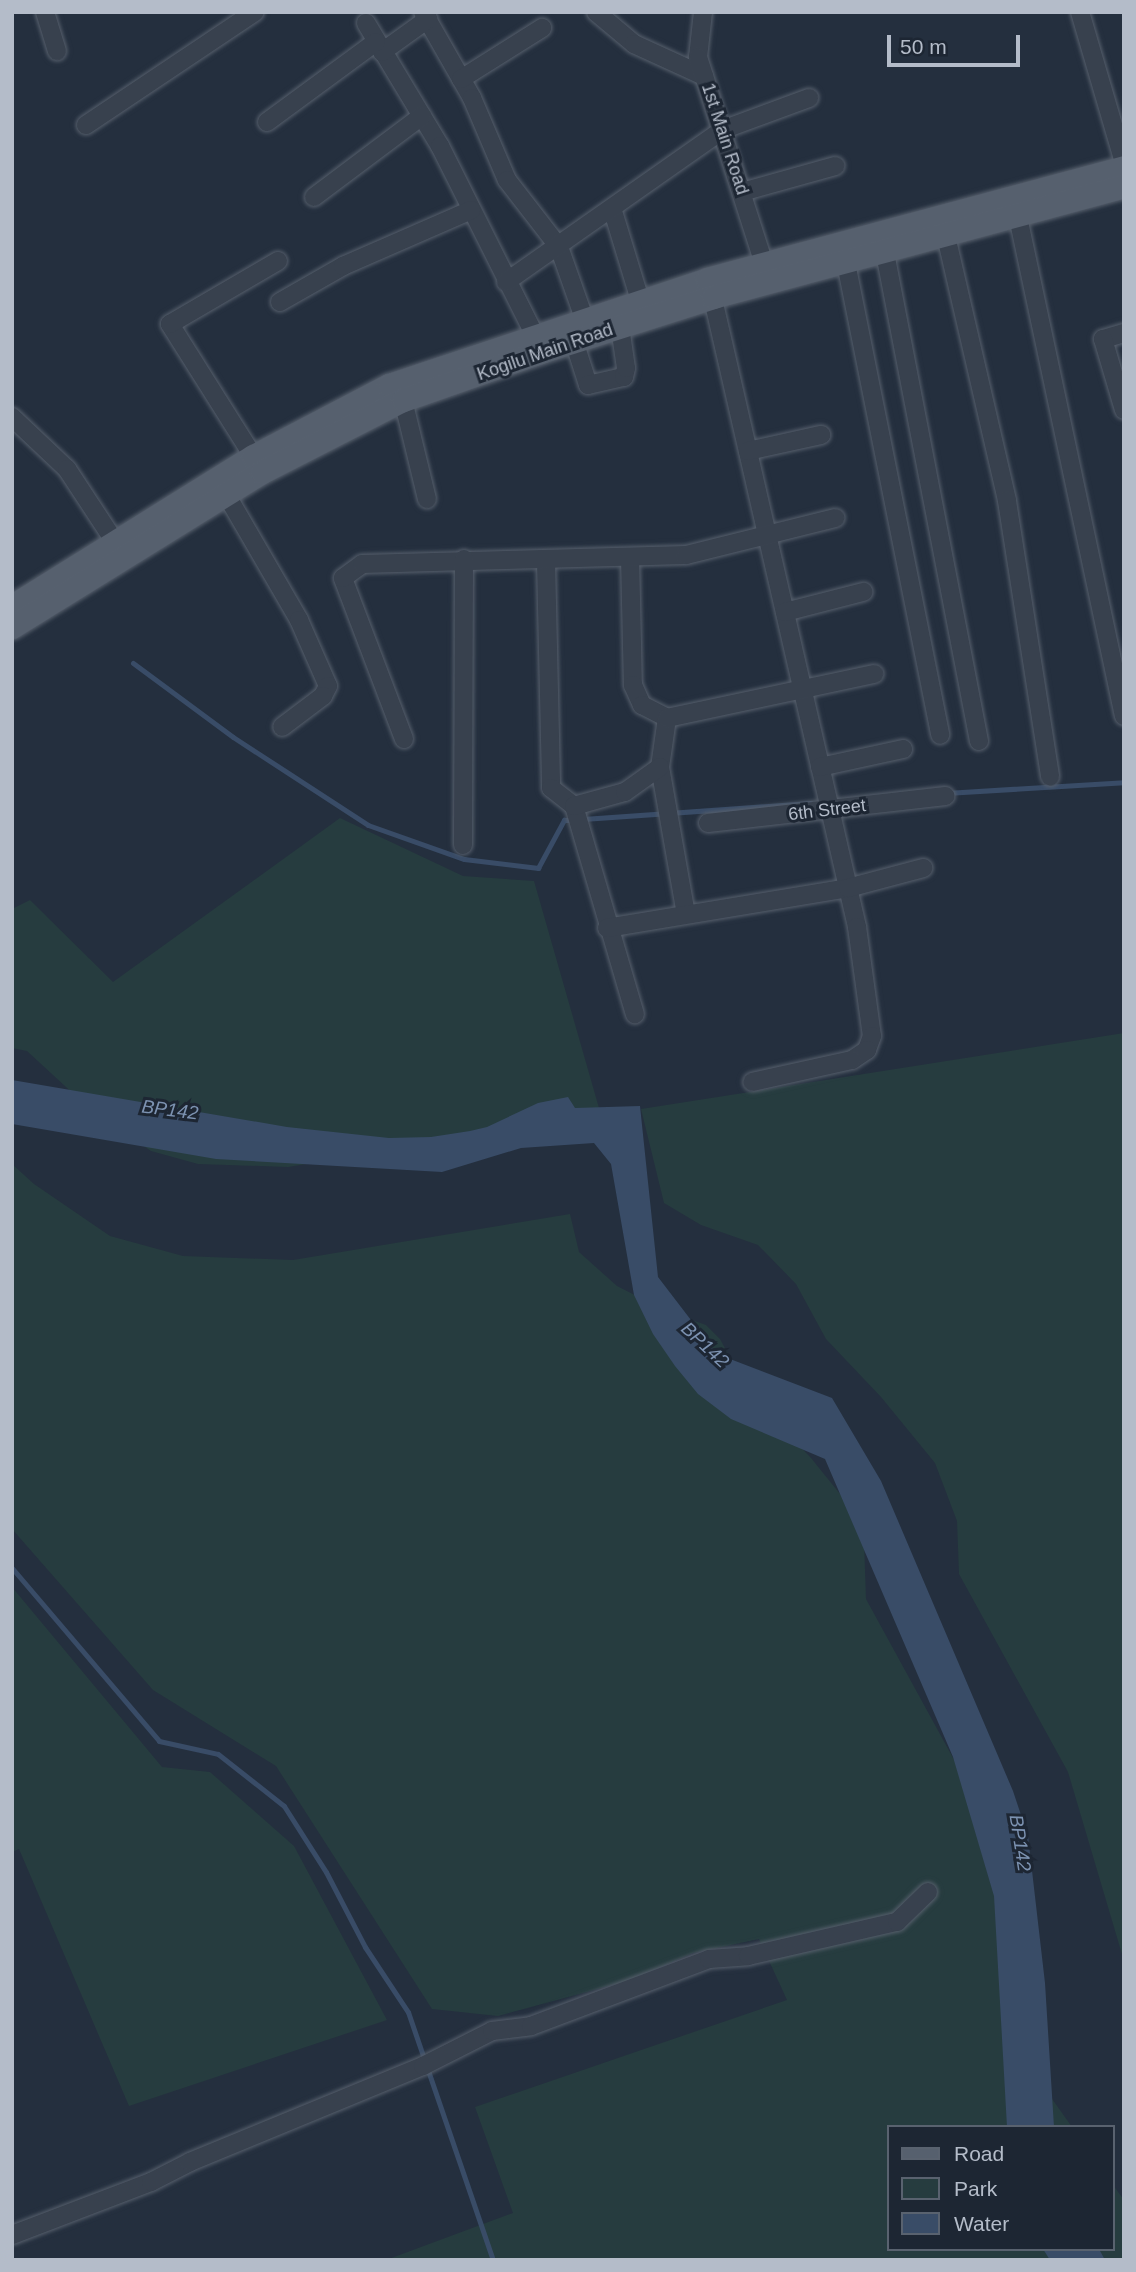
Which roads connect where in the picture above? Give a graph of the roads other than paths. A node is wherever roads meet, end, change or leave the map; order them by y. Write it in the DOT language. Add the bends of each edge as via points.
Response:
graph roads {
  1 [pos="45,12"];
  2 [pos="255,12"];
  3 [pos="596,12"];
  4 [pos="704,12"];
  5 [pos="1080,12"];
  6 [pos="426,16"];
  7 [pos="366,23"];
  8 [pos="542,28"];
  9 [pos="379,47"];
  10 [pos="57,51"];
  11 [pos="704,76"];
  12 [pos="461,79"];
  13 [pos="809,98"];
  14 [pos="422,116"];
  15 [pos="267,122"];
  16 [pos="86,125"];
  17 [pos="722,130"];
  18 [pos="835,166"];
  19 [pos="1123,181"];
  20 [pos="742,192"];
  21 [pos="314,197"];
  22 [pos="612,208"];
  23 [pos="471,210"];
  24 [pos="1018,216"];
  25 [pos="946,236"];
  26 [pos="559,247"];
  27 [pos="885,253"];
  28 [pos="278,261"];
  29 [pos="846,263"];
  30 [pos="767,274"];
  31 [pos="506,282"];
  32 [pos="711,288"];
  33 [pos="640,300"];
  34 [pos="281,302"];
  35 [pos="584,318"];
  36 [pos="620,327"];
  37 [pos="1124,333"];
  38 [pos="534,334"];
  39 [pos="574,341"];
  40 [pos="403,400"];
  41 [pos="1124,410"];
  42 [pos="12,417"];
  43 [pos="821,435"];
  44 [pos="748,451"];
  45 [pos="253,456"];
  46 [pos="226,494"];
  47 [pos="426,499"];
  48 [pos="835,518"];
  49 [pos="143,535"];
  50 [pos="768,537"];
  51 [pos="115,542"];
  52 [pos="630,557"];
  53 [pos="464,559"];
  54 [pos="546,561"];
  55 [pos="863,592"];
  56 [pos="12,606"];
  57 [pos="785,612"];
  58 [pos="12,627"];
  59 [pos="874,674"];
  60 [pos="802,690"];
  61 [pos="1124,716"];
  62 [pos="667,718"];
  63 [pos="282,727"];
  64 [pos="940,735"];
  65 [pos="404,739"];
  66 [pos="979,741"];
  67 [pos="903,749"];
  68 [pos="660,766"];
  69 [pos="820,767"];
  70 [pos="1051,777"];
  71 [pos="945,796"];
  72 [pos="574,806"];
  73 [pos="830,810"];
  74 [pos="708,823"];
  75 [pos="463,845"];
  76 [pos="923,868"];
  77 [pos="848,888"];
  78 [pos="686,914"];
  79 [pos="607,928"];
  80 [pos="635,1014"];
  81 [pos="752,1082"];
  82 [pos="928,1892"];
  83 [pos="12,2235"];
  1 -- 10 [label="street"];
  2 -- 16 [label="street"];
  3 -- 11 [label="street" via="634,44"];
  4 -- 11 [label="street, 1st Main Road" via="698,57"];
  5 -- 19 [label="street"];
  6 -- 9 [label="street"];
  6 -- 12 [label="street"];
  7 -- 9 [label="street"];
  8 -- 12 [label="street"];
  9 -- 14 [label="street"];
  9 -- 15 [label="street"];
  11 -- 17 [label="street, 1st Main Road"];
  12 -- 26 [label="street" via="507,180"];
  13 -- 17 [label="street"];
  14 -- 21 [label="street"];
  14 -- 23 [label="street"];
  17 -- 20 [label="street, 1st Main Road"];
  17 -- 22 [label="street"];
  18 -- 20 [label="street"];
  19 -- 24 [label="main road, Kogilu Main Road"];
  19 -- 30 [label="main road, Kogilu Main Road"];
  20 -- 30 [label="street, 1st Main Road"];
  22 -- 26 [label="street"];
  22 -- 33 [label="street"];
  23 -- 31 [label="street"];
  23 -- 34 [label="street" via="343,266"];
  24 -- 25 [label="main road, Kogilu Main Road"];
  24 -- 61 [label="street"];
  25 -- 27 [label="main road, Kogilu Main Road"];
  25 -- 70 [label="street" via="1007,501"];
  26 -- 31 [label="street"];
  26 -- 35 [label="street"];
  27 -- 29 [label="main road, Kogilu Main Road"];
  27 -- 66 [label="street"];
  28 -- 45 [label="street" via="170,324"];
  29 -- 30 [label="main road, Kogilu Main Road"];
  29 -- 64 [label="street"];
  30 -- 32 [label="main road, Kogilu Main Road"];
  31 -- 38 [label="street"];
  32 -- 33 [label="main road, Kogilu Main Road"];
  32 -- 36 [label="main road, Kogilu Main Road"];
  32 -- 44 [label="street"];
  33 -- 35 [label="main road, Kogilu Main Road"];
  35 -- 38 [label="main road, Kogilu Main Road"];
  36 -- 39 [label="main road, Kogilu Main Road"];
  36 -- 39 [label="street" via="624,377 588,385"];
  37 -- 41 [label="street" via="1103,339"];
  38 -- 45 [label="main road, Kogilu Main Road" via="389,385"];
  39 -- 40 [label="main road, Kogilu Main Road"];
  40 -- 46 [label="main road, Kogilu Main Road"];
  40 -- 47 [label="street"];
  42 -- 51 [label="street" via="67,469"];
  43 -- 44 [label="street"];
  44 -- 50 [label="street"];
  45 -- 49 [label="main road, Kogilu Main Road"];
  46 -- 49 [label="main road, Kogilu Main Road"];
  46 -- 63 [label="street" via="299,620 328,686 323,696"];
  48 -- 50 [label="street"];
  49 -- 51 [label="main road, Kogilu Main Road"];
  49 -- 58 [label="main road, Kogilu Main Road"];
  50 -- 52 [label="street" via="686,555"];
  50 -- 57 [label="street"];
  51 -- 56 [label="main road, Kogilu Main Road"];
  52 -- 54 [label="street"];
  52 -- 62 [label="street" via="633,685 642,705"];
  53 -- 54 [label="street"];
  53 -- 65 [label="street" via="362,564 344,578"];
  53 -- 75 [label="street"];
  54 -- 72 [label="street" via="551,788"];
  55 -- 57 [label="street"];
  57 -- 60 [label="street"];
  59 -- 60 [label="street"];
  60 -- 62 [label="street"];
  60 -- 69 [label="street"];
  62 -- 68 [label="street"];
  67 -- 69 [label="street"];
  68 -- 72 [label="street" via="625,792"];
  68 -- 78 [label="street"];
  69 -- 73 [label="street"];
  71 -- 73 [label="street, 6th Street"];
  72 -- 79 [label="street"];
  73 -- 74 [label="street, 6th Street"];
  73 -- 77 [label="street"];
  76 -- 77 [label="street"];
  77 -- 78 [label="street"];
  77 -- 81 [label="street" via="872,1035 867,1050 836,1066"];
  78 -- 79 [label="street"];
  79 -- 80 [label="street"];
  82 -- 83 [label="street" via="897,1922 748,1956 709,1959 531,2026 492,2031 423,2066"];
}
